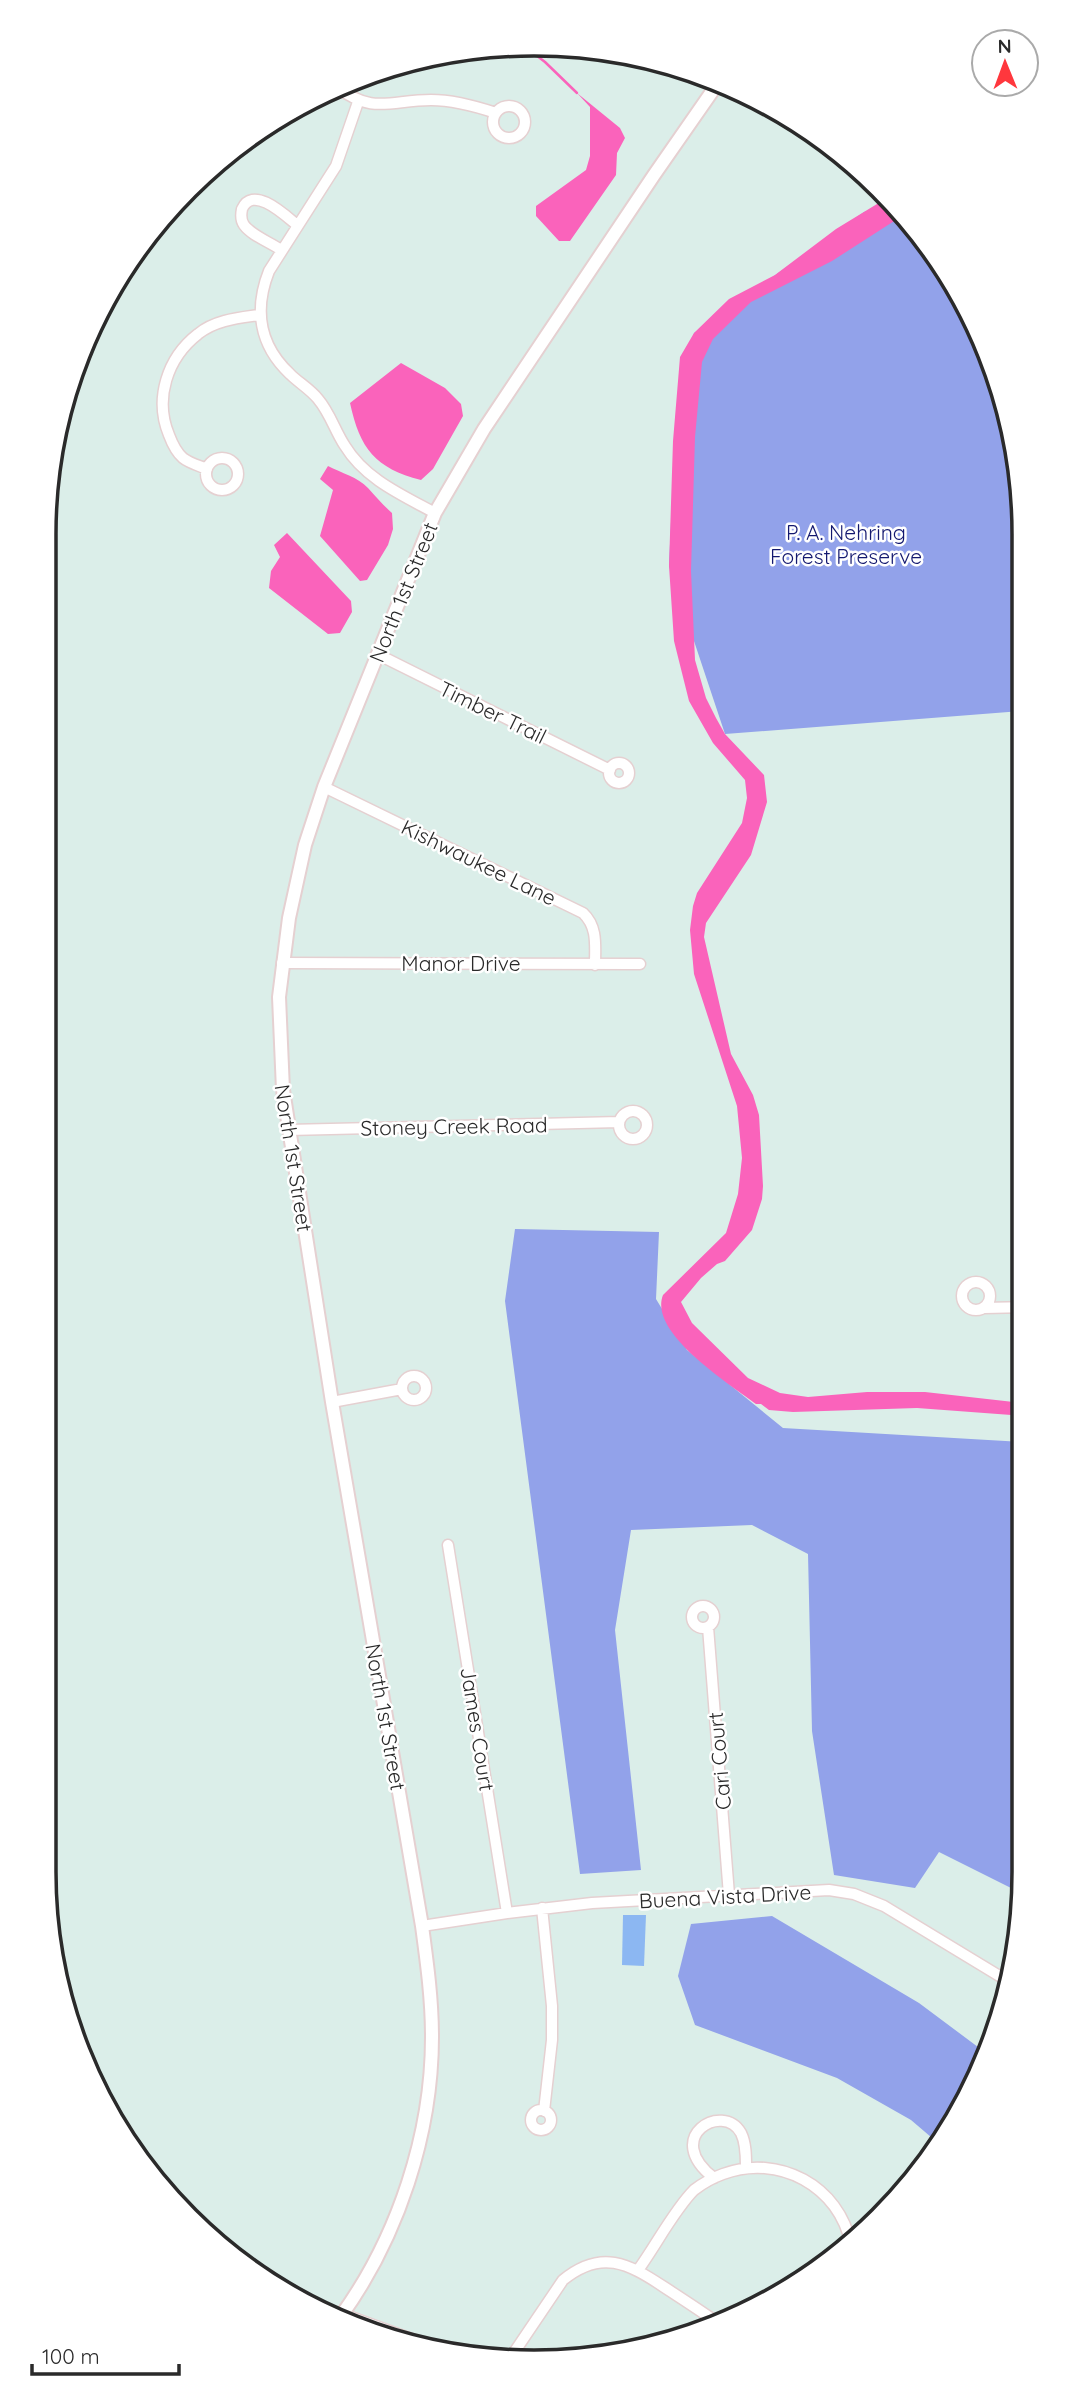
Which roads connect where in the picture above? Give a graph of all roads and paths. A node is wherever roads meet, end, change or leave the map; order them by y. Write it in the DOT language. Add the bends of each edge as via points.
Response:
graph roads {
  1 [pos="713,90"];
  2 [pos="347,94"];
  3 [pos="358,102"];
  4 [pos="496,113"];
  5 [pos="297,225"];
  6 [pos="281,250"];
  7 [pos="259,315"];
  8 [pos="207,469"];
  9 [pos="435,513"];
  10 [pos="377,654"];
  11 [pos="610,770"];
  12 [pos="324,787"];
  13 [pos="282,963"];
  14 [pos="640,964"];
  15 [pos="595,965"];
  16 [pos="619,1122"];
  17 [pos="288,1130"];
  18 [pos="1012,1307"];
  19 [pos="984,1308"];
  20 [pos="402,1390"];
  21 [pos="331,1402"];
  22 [pos="449,1545"];
  23 [pos="708,1627"];
  24 [pos="729,1895"];
  25 [pos="542,1908"];
  26 [pos="507,1913"];
  27 [pos="422,1926"];
  28 [pos="1000,1977"];
  29 [pos="544,2111"];
  30 [pos="746,2166"];
  31 [pos="714,2178"];
  32 [pos="848,2232"];
  33 [pos="638,2270"];
  34 [pos="345,2311"];
  35 [pos="709,2317"];
  36 [pos="516,2349"];
  1 -- 9 [label="street, North 1st Street" via="484,429"];
  2 -- 3 [label="street"];
  3 -- 4 [label="street" via="437,100"];
  3 -- 5 [label="street" via="336,166"];
  5 -- 6 [label="street"];
  5 -- 6 [label="street" via="263,200 245,205 244,225"];
  6 -- 7 [label="street" via="265,281"];
  7 -- 8 [label="street" via="229,320 199,333 178,355 167,377 163,416 172,444 183,458"];
  7 -- 9 [label="street" via="276,360 318,398 353,458 380,482"];
  9 -- 10 [label="street, North 1st Street"];
  10 -- 11 [label="street, Timber Trail"];
  10 -- 12 [label="street, North 1st Street"];
  12 -- 13 [label="street, North 1st Street" via="305,845"];
  12 -- 15 [label="street, Kishwaukee Lane" via="583,913 594,930"];
  13 -- 15 [label="street, Manor Drive"];
  13 -- 17 [label="street, North 1st Street" via="280,1048"];
  14 -- 15 [label="street, Manor Drive"];
  16 -- 17 [label="street, Stoney Creek Road"];
  17 -- 21 [label="street, North 1st Street"];
  18 -- 19 [label="street"];
  20 -- 21 [label="street"];
  21 -- 27 [label="street, North 1st Street"];
  22 -- 26 [label="street, James Court"];
  23 -- 24 [label="street, Cari Court"];
  24 -- 25 [label="street, Buena Vista Drive"];
  24 -- 28 [label="street, Buena Vista Drive" via="829,1890 869,1899"];
  25 -- 26 [label="street, Buena Vista Drive"];
  25 -- 29 [label="street" via="552,2006"];
  26 -- 27 [label="street, Buena Vista Drive"];
  27 -- 34 [label="street, North 1st Street" via="432,2037 420,2134 391,2228"];
  30 -- 31 [label="street"];
  30 -- 31 [label="street" via="739,2130 728,2122 704,2124 694,2136 693,2149 698,2164"];
  30 -- 32 [label="street" via="776,2169 810,2183 827,2197"];
  31 -- 33 [label="street" via="684,2202"];
  33 -- 35 [label="street"];
  33 -- 36 [label="street" via="604,2262 572,2272"];
}
